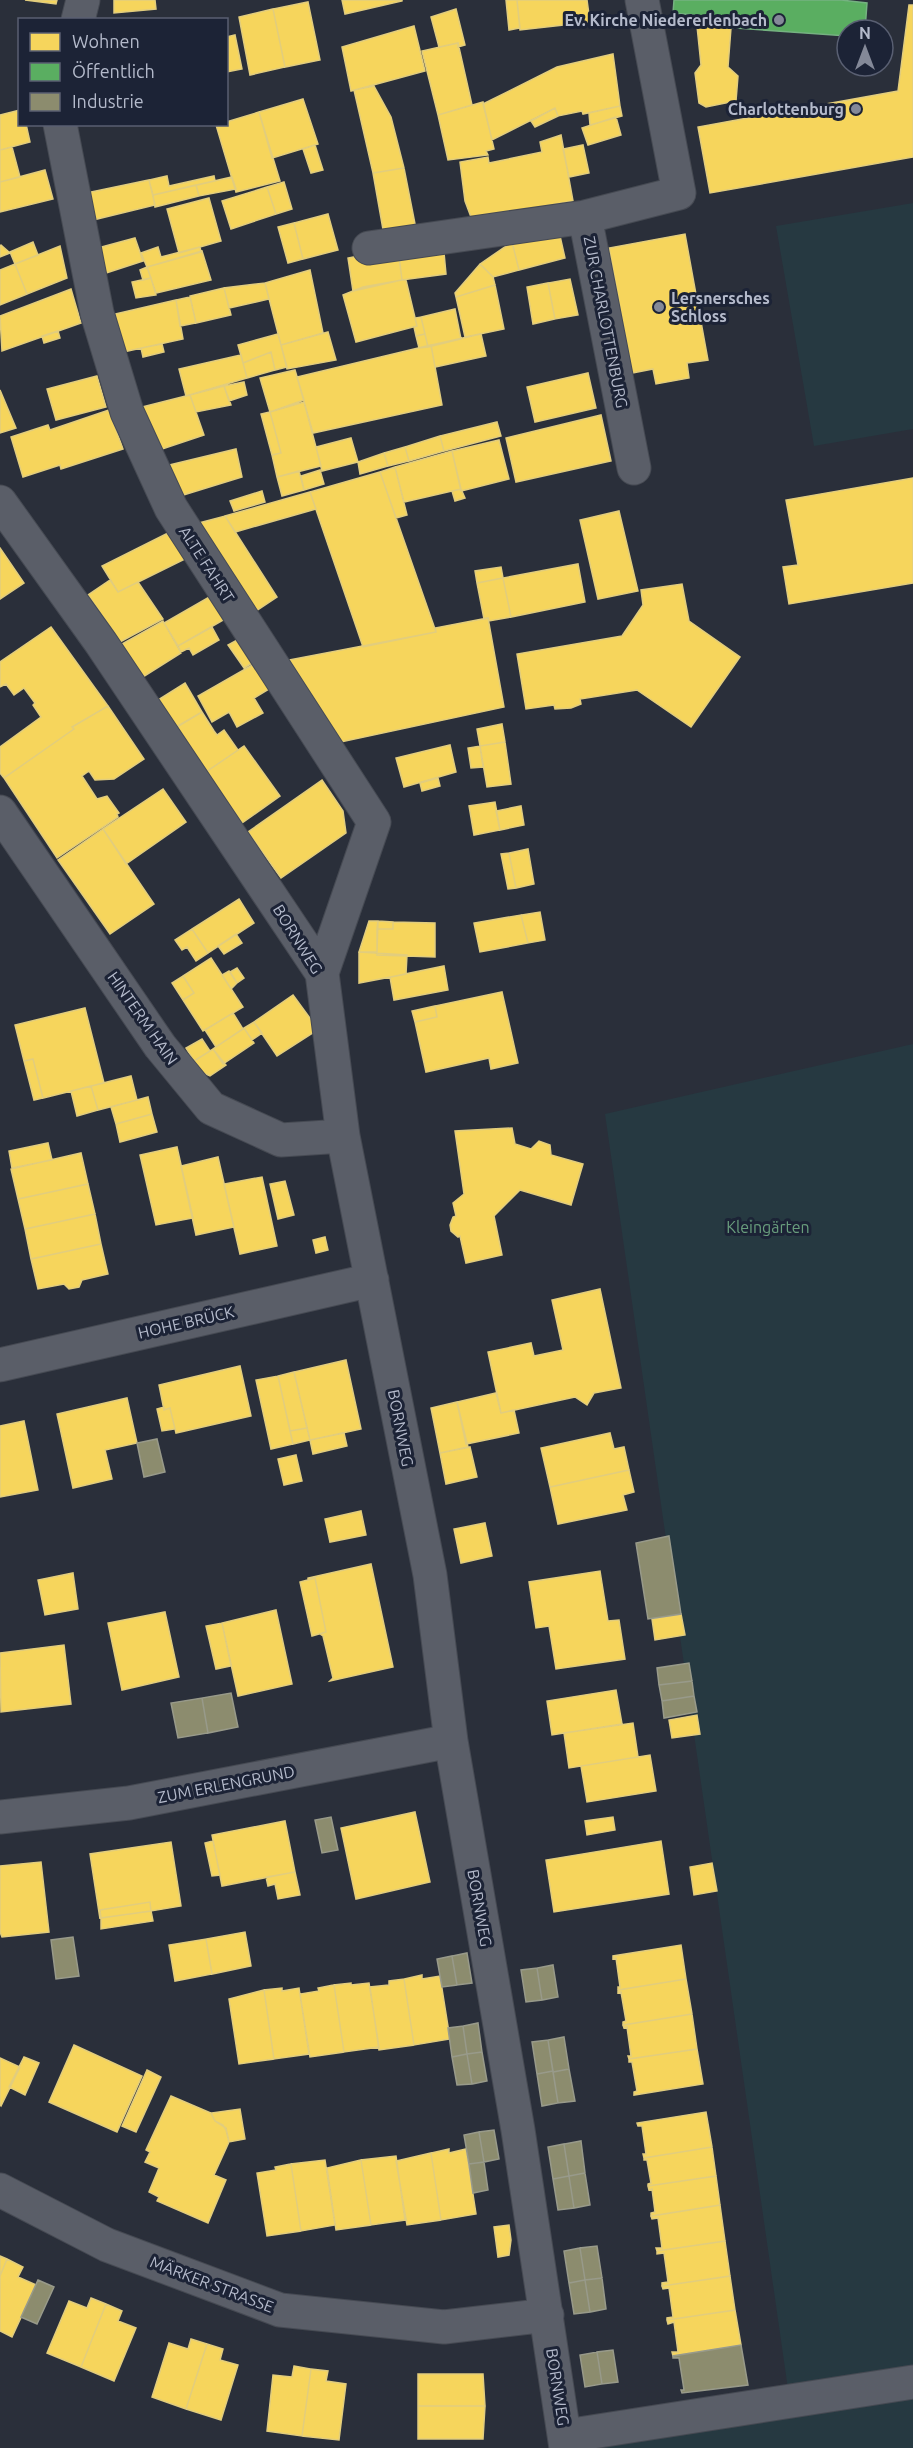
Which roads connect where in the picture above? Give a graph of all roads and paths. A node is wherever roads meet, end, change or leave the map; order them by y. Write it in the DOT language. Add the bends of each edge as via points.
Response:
graph roads {
  1 [pos="83,0"];
  2 [pos="642,0"];
  3 [pos="78,18"];
  4 [pos="60,126"];
  5 [pos="585,217"];
  6 [pos="369,248"];
  7 [pos="634,468"];
  8 [pos="0,502"];
  9 [pos="0,812"];
  10 [pos="322,973"];
  11 [pos="343,1136"];
  12 [pos="372,1280"];
  13 [pos="0,1365"];
  14 [pos="451,1741"];
  15 [pos="0,1817"];
  16 [pos="0,2190"];
  17 [pos="546,2315"];
  18 [pos="913,2382"];
  19 [pos="566,2442"];
  1 -- 3 [label="street"];
  2 -- 5 [label="street, ZUR CHARLOTTENBURG" via="679,193"];
  4 -- 10 [label="street, ALTE FAHRT" via="95,302 127,412 171,508 374,822"];
  5 -- 6 [label="street"];
  5 -- 7 [label="street, ZUR CHARLOTTENBURG"];
  8 -- 10 [label="street, BORNWEG" via="101,643"];
  9 -- 11 [label="street, HINTERM HAIN" via="160,1046 211,1108 281,1140"];
  10 -- 11 [label="street, BORNWEG"];
  11 -- 12 [label="street, BORNWEG"];
  12 -- 13 [label="street, HOHE BRÜCK"];
  12 -- 14 [label="street, BORNWEG" via="429,1575"];
  14 -- 15 [label="street, ZUM ERLENGRUND" via="129,1803"];
  14 -- 17 [label="street, BORNWEG"];
  16 -- 17 [label="street, MÄRKER STRASSE" via="107,2245 280,2310 444,2327"];
  17 -- 19 [label="street, BORNWEG"];
  18 -- 19 [label="street"];
}
